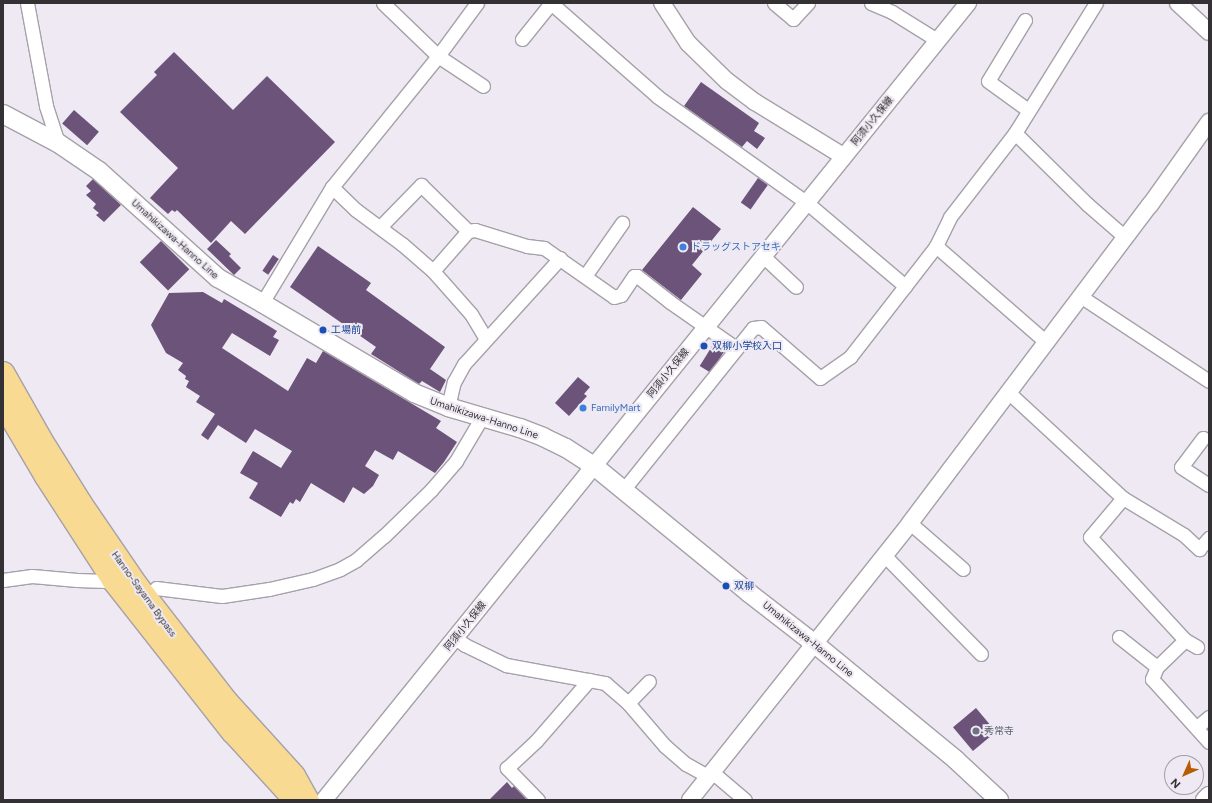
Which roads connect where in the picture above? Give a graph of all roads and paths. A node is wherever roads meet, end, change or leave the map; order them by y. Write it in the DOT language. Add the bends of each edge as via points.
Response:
graph roads {
  1 [pos="27,3"];
  2 [pos="383,3"];
  3 [pos="477,3"];
  4 [pos="551,3"];
  5 [pos="662,3"];
  6 [pos="774,3"];
  7 [pos="808,3"];
  8 [pos="871,3"];
  9 [pos="968,3"];
  10 [pos="1096,3"];
  11 [pos="1178,3"];
  12 [pos="894,7"];
  13 [pos="1025,20"];
  14 [pos="1209,32"];
  15 [pos="522,39"];
  16 [pos="937,40"];
  17 [pos="438,56"];
  18 [pos="483,86"];
  19 [pos="1028,110"];
  20 [pos="3,114"];
  21 [pos="1209,122"];
  22 [pos="1015,133"];
  23 [pos="58,143"];
  24 [pos="843,156"];
  25 [pos="332,187"];
  26 [pos="806,202"];
  27 [pos="622,223"];
  28 [pos="380,227"];
  29 [pos="468,231"];
  30 [pos="1125,237"];
  31 [pos="936,246"];
  32 [pos="763,256"];
  33 [pos="560,258"];
  34 [pos="433,271"];
  35 [pos="585,276"];
  36 [pos="905,286"];
  37 [pos="796,287"];
  38 [pos="1080,296"];
  39 [pos="262,302"];
  40 [pos="705,326"];
  41 [pos="486,339"];
  42 [pos="1046,342"];
  43 [pos="736,348"];
  44 [pos="3,372"];
  45 [pos="1209,381"];
  46 [pos="1008,392"];
  47 [pos="3,405"];
  48 [pos="448,406"];
  49 [pos="482,417"];
  50 [pos="1207,437"];
  51 [pos="594,466"];
  52 [pos="1209,485"];
  53 [pos="624,489"];
  54 [pos="1123,498"];
  55 [pos="910,523"];
  56 [pos="1209,538"];
  57 [pos="885,556"];
  58 [pos="963,569"];
  59 [pos="3,580"];
  60 [pos="113,581"];
  61 [pos="156,588"];
  62 [pos="455,638"];
  63 [pos="1119,638"];
  64 [pos="1185,640"];
  65 [pos="815,644"];
  66 [pos="1197,647"];
  67 [pos="981,654"];
  68 [pos="1157,666"];
  69 [pos="589,680"];
  70 [pos="649,681"];
  71 [pos="628,703"];
  72 [pos="1209,717"];
  73 [pos="1197,727"];
  74 [pos="1209,742"];
  75 [pos="710,775"];
  76 [pos="1209,796"];
  77 [pos="693,799"];
  78 [pos="298,800"];
  79 [pos="308,800"];
  80 [pos="324,800"];
  81 [pos="538,800"];
  82 [pos="745,800"];
  83 [pos="999,800"];
  84 [pos="1204,800"];
  1 -- 23 [label="street" via="46,106"];
  2 -- 17 [label="street"];
  3 -- 17 [label="street"];
  4 -- 15 [label="street"];
  4 -- 26 [label="street" via="658,97"];
  5 -- 24 [label="street" via="688,43 722,77 755,102"];
  6 -- 7 [label="street" via="793,19"];
  8 -- 12 [label="street"];
  9 -- 16 [label="street, 阿須小久保線"];
  10 -- 19 [label="street"];
  11 -- 14 [label="street"];
  12 -- 16 [label="street"];
  13 -- 19 [label="street" via="988,81"];
  16 -- 24 [label="street, 阿須小久保線"];
  17 -- 18 [label="street"];
  17 -- 25 [label="street"];
  19 -- 22 [label="street"];
  20 -- 23 [label="main road, Umahikizawa-Hanno Line"];
  21 -- 30 [label="street"];
  22 -- 30 [label="street" via="1087,204"];
  22 -- 31 [label="street" via="950,217"];
  23 -- 39 [label="main road, Umahikizawa-Hanno Line" via="99,171 218,278"];
  24 -- 26 [label="street, 阿須小久保線"];
  25 -- 28 [label="street" via="356,210"];
  25 -- 39 [label="street"];
  26 -- 32 [label="street, 阿須小久保線"];
  26 -- 36 [label="street"];
  27 -- 35 [label="street"];
  28 -- 29 [label="street" via="421,186"];
  28 -- 34 [label="street"];
  29 -- 33 [label="street" via="474,230 527,246 544,248"];
  29 -- 34 [label="street"];
  30 -- 38 [label="street"];
  31 -- 36 [label="street"];
  31 -- 42 [label="street"];
  32 -- 37 [label="street"];
  32 -- 40 [label="street, 阿須小久保線"];
  33 -- 35 [label="street"];
  33 -- 41 [label="street"];
  34 -- 41 [label="street" via="471,314"];
  35 -- 40 [label="street" via="617,297 634,276 637,276"];
  36 -- 43 [label="street" via="850,357 820,378 761,327 753,328"];
  38 -- 42 [label="street"];
  38 -- 45 [label="street"];
  39 -- 48 [label="main road, Umahikizawa-Hanno Line" via="414,393"];
  40 -- 43 [label="street"];
  40 -- 51 [label="street, 阿須小久保線"];
  41 -- 48 [label="street" via="454,382"];
  42 -- 46 [label="street"];
  43 -- 53 [label="street"];
  44 -- 79 [label="highway, Hanno-Sayama Bypass" via="41,439 137,586 226,700 294,775"];
  46 -- 54 [label="street"];
  46 -- 55 [label="street"];
  47 -- 60 [label="highway, Hanno-Sayama Bypass" via="45,476"];
  48 -- 49 [label="main road, Umahikizawa-Hanno Line"];
  49 -- 51 [label="main road, Umahikizawa-Hanno Line" via="543,437"];
  49 -- 61 [label="street" via="456,461 431,490 384,536 356,560 340,569 314,579 270,590 222,596"];
  50 -- 52 [label="street" via="1181,467"];
  51 -- 53 [label="main road, Umahikizawa-Hanno Line"];
  51 -- 62 [label="street, 阿須小久保線"];
  53 -- 65 [label="main road, Umahikizawa-Hanno Line"];
  54 -- 56 [label="street" via="1184,535 1199,549"];
  54 -- 64 [label="street" via="1090,537"];
  55 -- 57 [label="street"];
  55 -- 58 [label="street"];
  57 -- 65 [label="street"];
  57 -- 67 [label="street"];
  59 -- 60 [label="street" via="32,576"];
  60 -- 78 [label="highway, Hanno-Sayama Bypass" via="232,732 287,792"];
  62 -- 69 [label="street" via="465,646 506,665"];
  62 -- 80 [label="street, 阿須小久保線"];
  63 -- 68 [label="street"];
  64 -- 66 [label="street"];
  64 -- 68 [label="street"];
  65 -- 75 [label="street"];
  65 -- 83 [label="main road, Umahikizawa-Hanno Line" via="956,760"];
  68 -- 73 [label="street" via="1152,680"];
  69 -- 71 [label="street" via="605,683"];
  69 -- 81 [label="street" via="536,741 507,768"];
  70 -- 71 [label="street"];
  71 -- 75 [label="street" via="665,746 686,764"];
  72 -- 73 [label="street"];
  73 -- 74 [label="street"];
  75 -- 77 [label="street"];
  75 -- 82 [label="street"];
  76 -- 84 [label="main road"];
}
